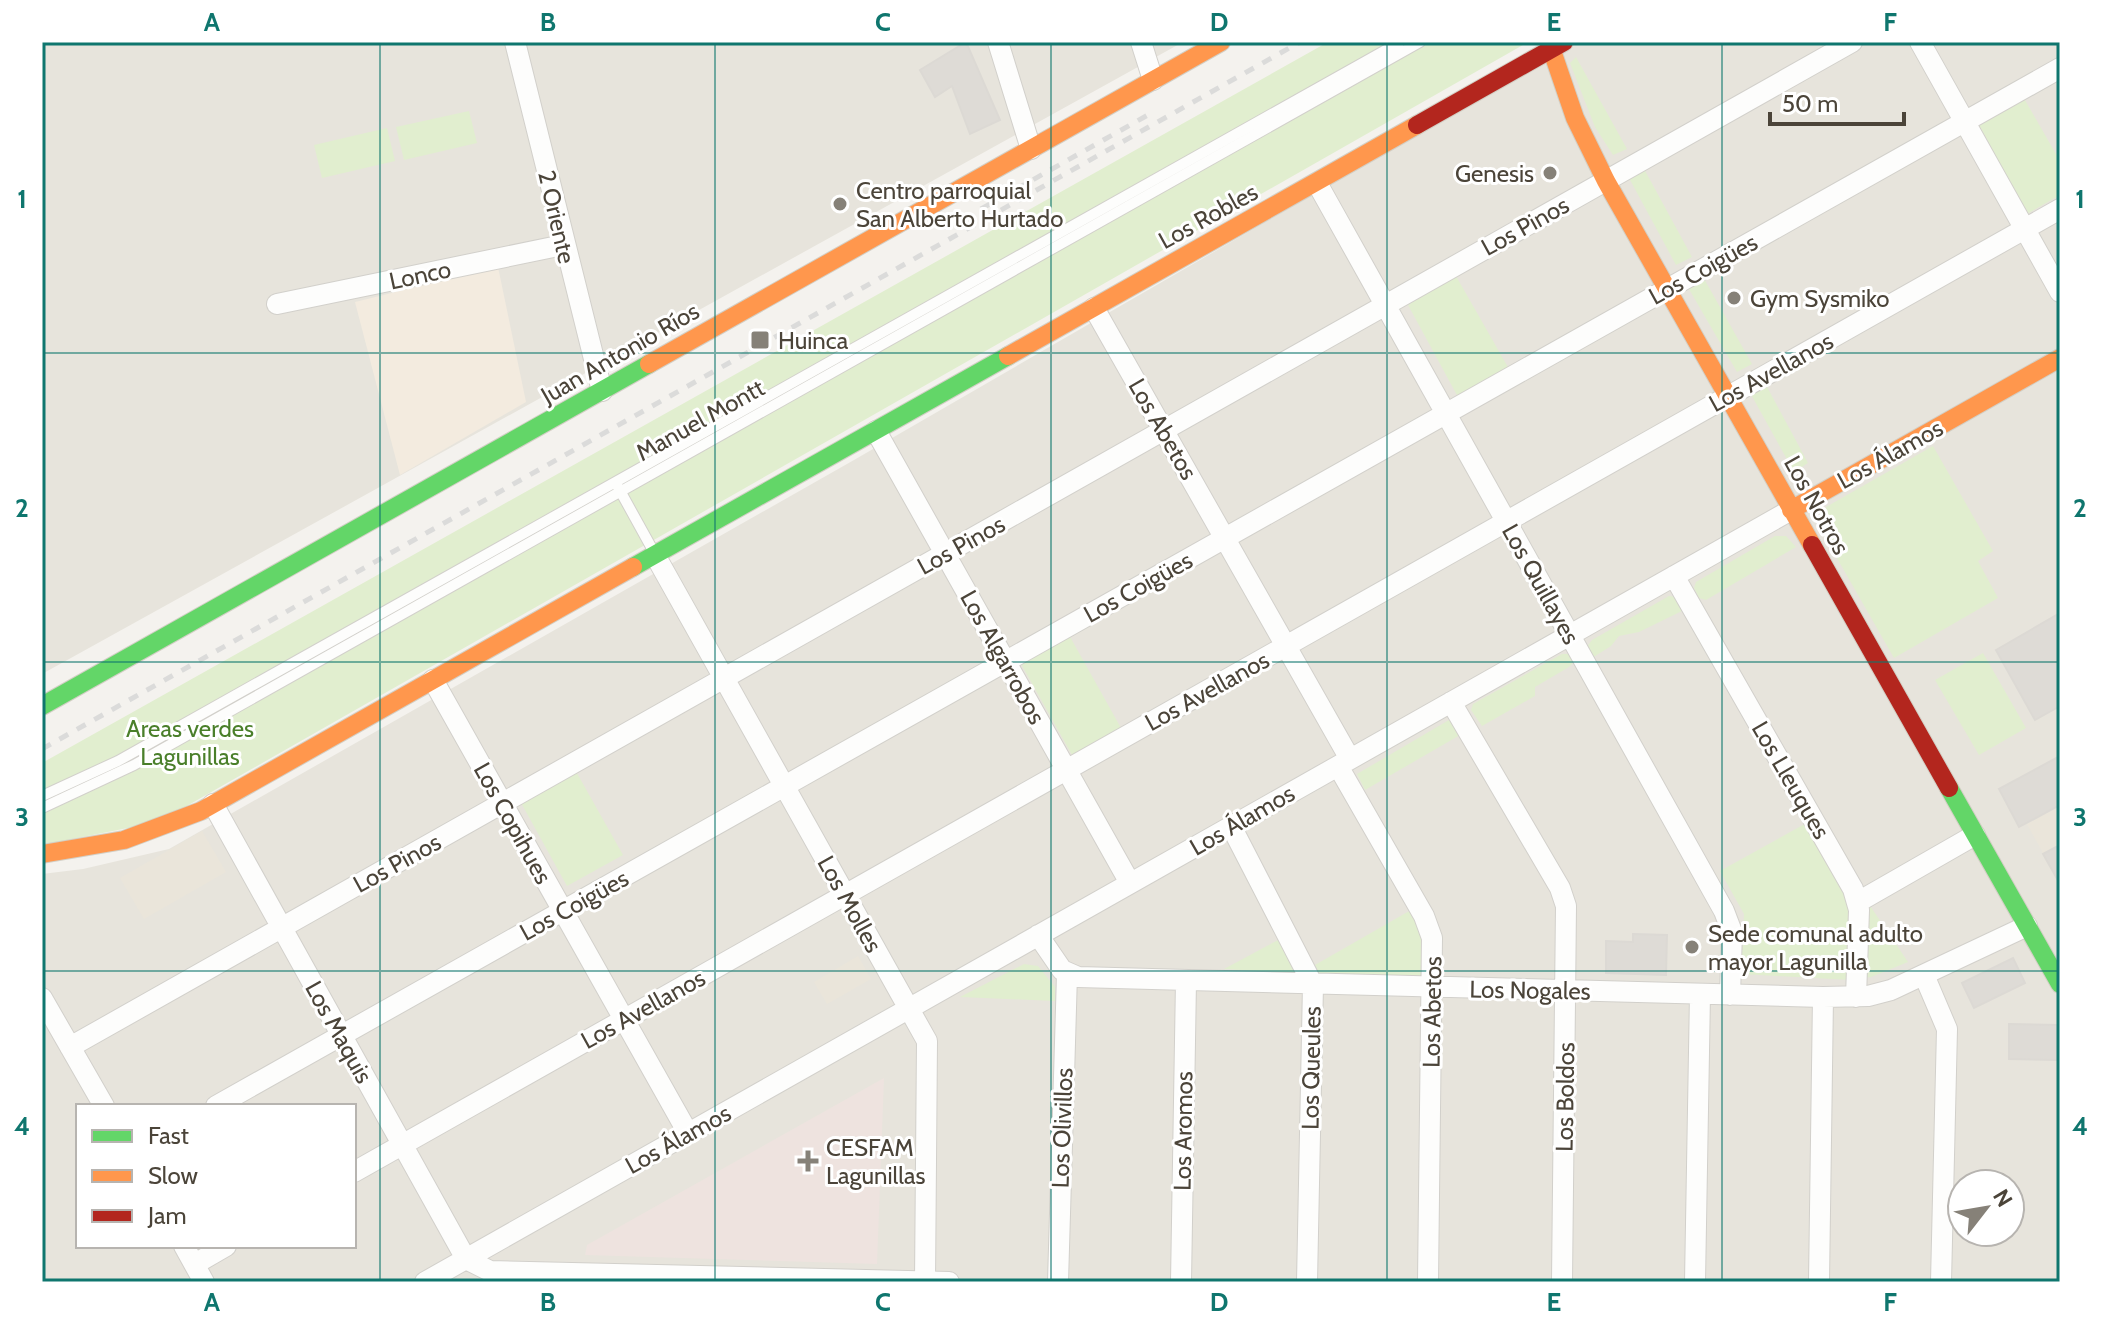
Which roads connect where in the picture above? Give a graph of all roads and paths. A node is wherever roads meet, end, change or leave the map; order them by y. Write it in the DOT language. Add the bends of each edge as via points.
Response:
graph roads {
  1 [pos="515,42"];
  2 [pos="998,42"];
  3 [pos="1141,42"];
  4 [pos="1221,42"];
  5 [pos="1400,42"];
  6 [pos="1420,42"];
  7 [pos="1852,42"];
  8 [pos="1920,42"];
  9 [pos="1555,44"];
  10 [pos="2060,68"];
  11 [pos="1153,80"];
  12 [pos="1965,122"];
  13 [pos="1031,149"];
  14 [pos="1606,181"];
  15 [pos="1317,183"];
  16 [pos="2060,209"];
  17 [pos="2024,229"];
  18 [pos="563,245"];
  19 [pos="1667,289"];
  20 [pos="2060,292"];
  21 [pos="277,304"];
  22 [pos="1385,305"];
  23 [pos="1094,308"];
  24 [pos="2060,358"];
  25 [pos="602,391"];
  26 [pos="1728,396"];
  27 [pos="1446,414"];
  28 [pos="1164,430"];
  29 [pos="876,431"];
  30 [pos="618,487"];
  31 [pos="1791,510"];
  32 [pos="1506,522"];
  33 [pos="1225,538"];
  34 [pos="945,554"];
  35 [pos="655,555"];
  36 [pos="1674,576"];
  37 [pos="1569,635"];
  38 [pos="1286,646"];
  39 [pos="1006,662"];
  40 [pos="723,679"];
  41 [pos="433,680"];
  42 [pos="1451,702"];
  43 [pos="42,706"];
  44 [pos="1344,763"];
  45 [pos="1066,770"];
  46 [pos="785,789"];
  47 [pos="42,796"];
  48 [pos="213,804"];
  49 [pos="502,804"];
  50 [pos="42,808"];
  51 [pos="1231,826"];
  52 [pos="1975,835"];
  53 [pos="42,854"];
  54 [pos="1130,883"];
  55 [pos="846,897"];
  56 [pos="1858,902"];
  57 [pos="563,911"];
  58 [pos="2027,926"];
  59 [pos="282,928"];
  60 [pos="1038,935"];
  61 [pos="1067,974"];
  62 [pos="1924,975"];
  63 [pos="2059,980"];
  64 [pos="1186,981"];
  65 [pos="1313,985"];
  66 [pos="1433,988"];
  67 [pos="1567,991"];
  68 [pos="1700,994"];
  69 [pos="1730,995"];
  70 [pos="1823,997"];
  71 [pos="1856,997"];
  72 [pos="42,998"];
  73 [pos="909,1008"];
  74 [pos="624,1019"];
  75 [pos="342,1035"];
  76 [pos="70,1047"];
  77 [pos="103,1104"];
  78 [pos="220,1104"];
  79 [pos="688,1133"];
  80 [pos="402,1144"];
  81 [pos="356,1171"];
  82 [pos="222,1248"];
  83 [pos="466,1259"];
  84 [pos="194,1264"];
  85 [pos="646,1278"];
  86 [pos="736,1279"];
  87 [pos="829,1281"];
  88 [pos="425,1282"];
  89 [pos="925,1282"];
  90 [pos="949,1282"];
  91 [pos="1058,1282"];
  92 [pos="1181,1282"];
  93 [pos="1307,1282"];
  94 [pos="1428,1282"];
  95 [pos="1562,1282"];
  96 [pos="1695,1282"];
  97 [pos="1819,1282"];
  98 [pos="1941,1282"];
  1 -- 18 [label="street, 2 Oriente"];
  2 -- 13 [label="street"];
  3 -- 11 [label="street"];
  4 -- 11 [label="main road, Juan Antonio Ríos"];
  5 -- 30 [label="lane, Manuel Montt"];
  6 -- 30 [label="lane, Manuel Montt"];
  7 -- 14 [label="street, Los Pinos"];
  8 -- 12 [label="street"];
  9 -- 14 [label="main road, Los Notros" via="1572,110"];
  9 -- 15 [label="main road, Los Robles"];
  10 -- 12 [label="street, Los Coigües"];
  11 -- 13 [label="main road, Juan Antonio Ríos"];
  12 -- 17 [label="street"];
  12 -- 19 [label="street, Los Coigües"];
  13 -- 25 [label="main road, Juan Antonio Ríos"];
  14 -- 19 [label="main road, Los Notros"];
  14 -- 22 [label="street, Los Pinos"];
  15 -- 22 [label="street, Los Quillayes"];
  15 -- 23 [label="main road, Los Robles"];
  16 -- 17 [label="street, Los Avellanos"];
  17 -- 20 [label="street"];
  17 -- 26 [label="street, Los Avellanos"];
  18 -- 21 [label="street, Lonco"];
  18 -- 25 [label="street, 2 Oriente"];
  19 -- 26 [label="main road, Los Notros"];
  19 -- 27 [label="street, Los Coigües"];
  22 -- 27 [label="street, Los Quillayes"];
  22 -- 28 [label="street, Los Pinos"];
  23 -- 28 [label="street, Los Abetos"];
  23 -- 29 [label="main road, Los Robles"];
  24 -- 31 [label="main road, Los Álamos"];
  25 -- 43 [label="main road, Juan Antonio Ríos"];
  26 -- 31 [label="main road, Los Notros"];
  26 -- 32 [label="street, Los Avellanos"];
  27 -- 32 [label="street, Los Quillayes"];
  27 -- 33 [label="street, Los Coigües"];
  28 -- 33 [label="street, Los Abetos"];
  28 -- 34 [label="street, Los Pinos"];
  29 -- 34 [label="street, Los Algarrobos"];
  29 -- 35 [label="main road"];
  30 -- 35 [label="lane"];
  30 -- 47 [label="lane, Manuel Montt" via="118,761"];
  30 -- 50 [label="lane, Manuel Montt" via="134,765"];
  31 -- 36 [label="street, Los Álamos"];
  31 -- 52 [label="main road, Los Notros"];
  32 -- 37 [label="street, Los Quillayes"];
  32 -- 38 [label="street, Los Avellanos"];
  33 -- 38 [label="street, Los Abetos"];
  33 -- 39 [label="street, Los Coigües"];
  34 -- 39 [label="street, Los Algarrobos"];
  34 -- 40 [label="street, Los Pinos"];
  35 -- 40 [label="street, Los Molles"];
  35 -- 41 [label="main road"];
  36 -- 37 [label="street, Los Álamos"];
  36 -- 56 [label="street, Los Lleuques"];
  37 -- 42 [label="street, Los Álamos"];
  37 -- 69 [label="street, Los Quillayes" via="1728,918"];
  38 -- 44 [label="street, Los Abetos"];
  38 -- 45 [label="street, Los Avellanos"];
  39 -- 45 [label="street, Los Algarrobos"];
  39 -- 46 [label="street, Los Coigües"];
  40 -- 46 [label="street, Los Molles"];
  40 -- 49 [label="street, Los Pinos"];
  41 -- 48 [label="main road"];
  41 -- 49 [label="street, Los Copihues"];
  42 -- 44 [label="street, Los Álamos"];
  42 -- 67 [label="street, Los Boldos" via="1563,897 1569,925"];
  44 -- 51 [label="street, Los Álamos"];
  44 -- 66 [label="street, Los Abetos" via="1428,926 1434,950"];
  45 -- 54 [label="street, Los Algarrobos"];
  45 -- 55 [label="street, Los Avellanos"];
  46 -- 55 [label="street, Los Molles"];
  46 -- 57 [label="street, Los Coigües"];
  48 -- 53 [label="main road" via="124,843"];
  48 -- 59 [label="street, Los Maquis"];
  49 -- 57 [label="street, Los Copihues"];
  49 -- 59 [label="street, Los Pinos"];
  51 -- 54 [label="street, Los Álamos"];
  51 -- 65 [label="street, Los Queules"];
  52 -- 56 [label="street"];
  52 -- 58 [label="main road, Los Notros"];
  54 -- 60 [label="street, Los Álamos"];
  55 -- 73 [label="street, Los Molles"];
  55 -- 74 [label="street, Los Avellanos"];
  56 -- 71 [label="street"];
  57 -- 74 [label="street, Los Copihues"];
  57 -- 75 [label="street, Los Coigües"];
  58 -- 62 [label="street, Los Nogales"];
  58 -- 63 [label="main road, Los Notros"];
  59 -- 75 [label="street, Los Maquis"];
  59 -- 76 [label="street, Los Pinos"];
  60 -- 61 [label="street"];
  60 -- 73 [label="street, Los Álamos"];
  61 -- 64 [label="street, Los Nogales"];
  61 -- 91 [label="street, Los Olivillos"];
  62 -- 71 [label="street, Los Nogales" via="1891,990"];
  62 -- 98 [label="street" via="1947,1029"];
  64 -- 65 [label="street, Los Nogales"];
  64 -- 92 [label="street, Los Aromos"];
  65 -- 66 [label="street, Los Nogales"];
  65 -- 93 [label="street, Los Queules"];
  66 -- 67 [label="street, Los Nogales"];
  66 -- 94 [label="street, Los Abetos"];
  67 -- 68 [label="street, Los Nogales"];
  67 -- 95 [label="street, Los Boldos"];
  68 -- 69 [label="street, Los Nogales"];
  68 -- 96 [label="street"];
  69 -- 70 [label="street, Los Nogales"];
  70 -- 71 [label="street, Los Nogales"];
  70 -- 97 [label="street"];
  72 -- 76 [label="street"];
  73 -- 79 [label="street, Los Álamos"];
  73 -- 89 [label="street, Los Molles" via="929,1053"];
  74 -- 79 [label="street, Los Copihues"];
  74 -- 80 [label="street, Los Avellanos"];
  75 -- 78 [label="street, Los Coigües"];
  75 -- 80 [label="street, Los Maquis"];
  76 -- 77 [label="street"];
  79 -- 83 [label="street, Los Álamos"];
  80 -- 81 [label="street, Los Avellanos"];
  80 -- 83 [label="street, Los Maquis"];
  82 -- 84 [label="street"];
  83 -- 85 [label="street" via="490,1271"];
  83 -- 88 [label="street, Los Álamos"];
  85 -- 86 [label="street"];
  86 -- 87 [label="street"];
  87 -- 89 [label="street"];
  89 -- 90 [label="street"];
}
